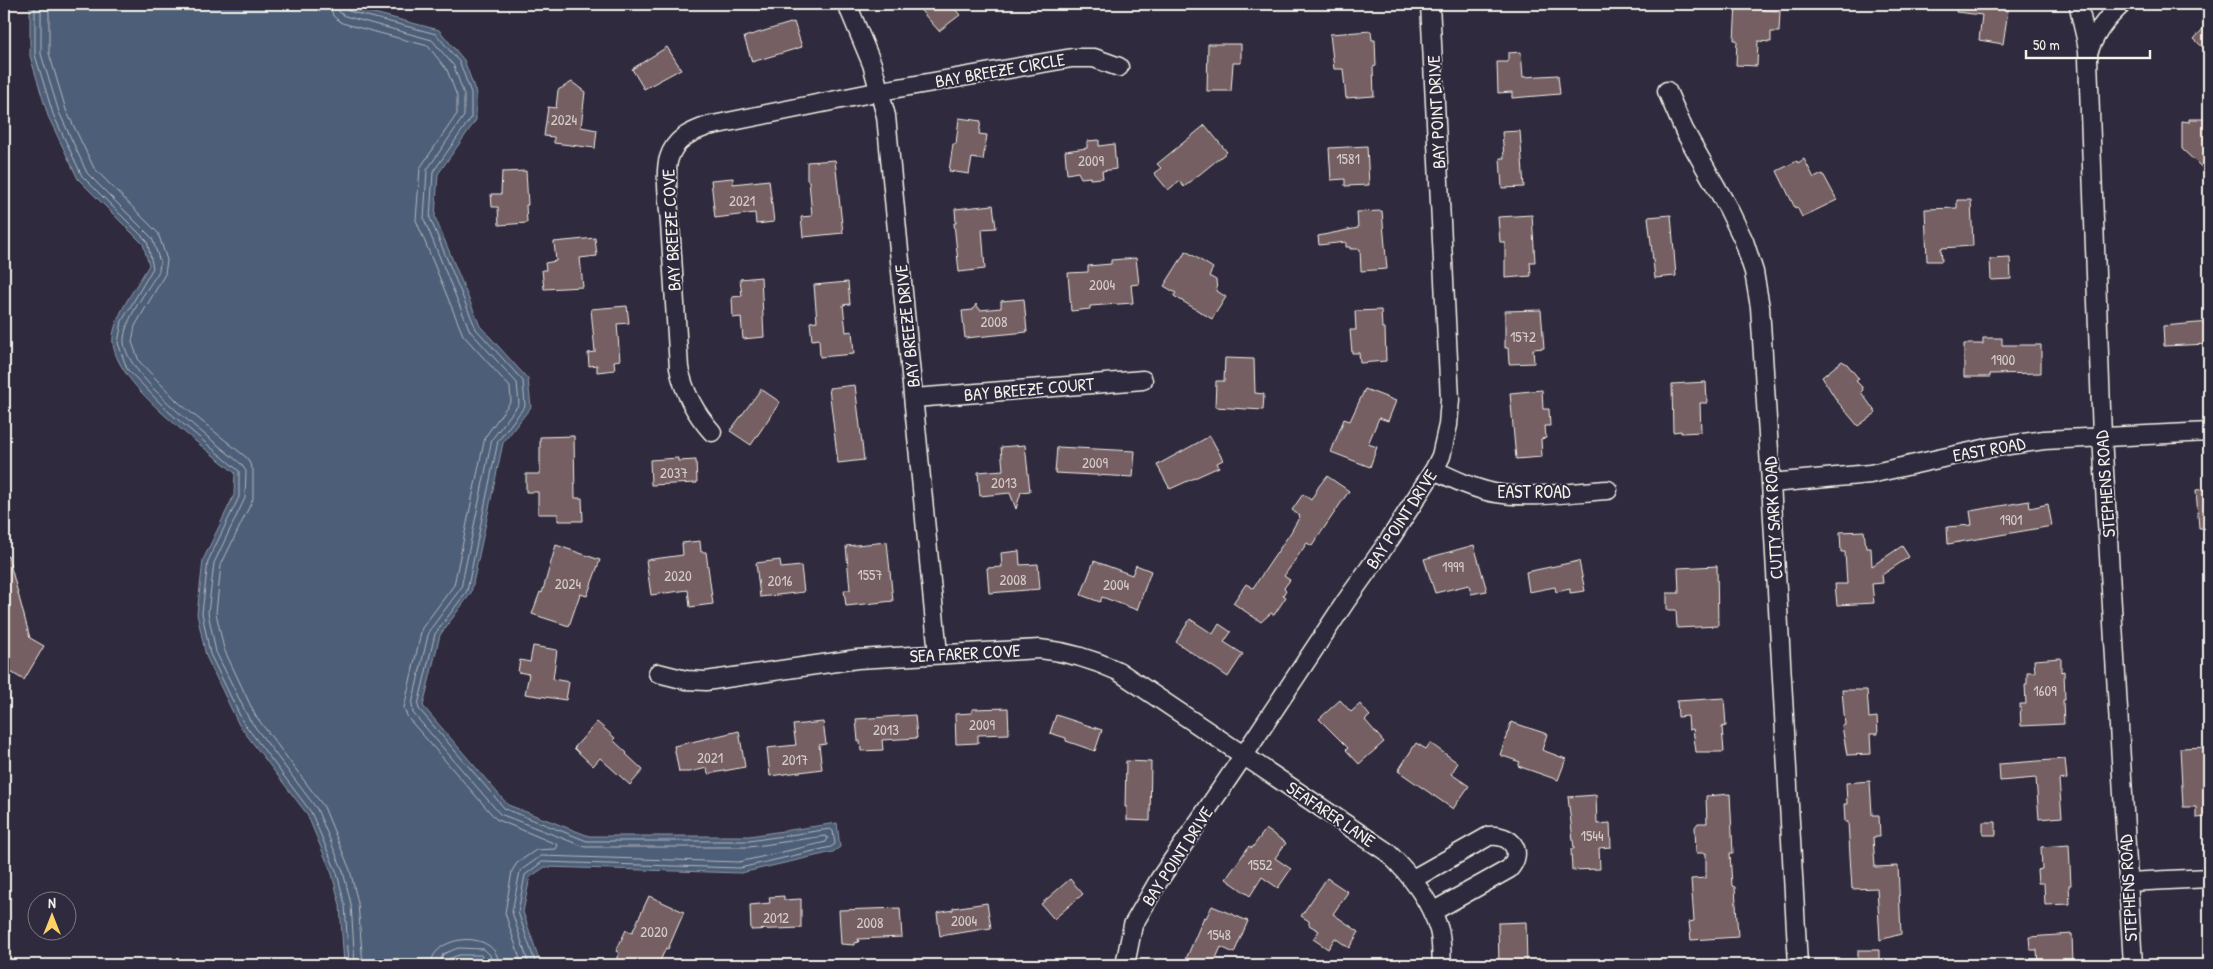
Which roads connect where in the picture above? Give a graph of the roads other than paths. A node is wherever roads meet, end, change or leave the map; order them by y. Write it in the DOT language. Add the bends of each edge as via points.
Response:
graph roads {
  1 [pos="847,4"];
  2 [pos="1430,4"];
  3 [pos="2079,4"];
  4 [pos="2122,4"];
  5 [pos="2089,50"];
  6 [pos="1118,67"];
  7 [pos="881,91"];
  8 [pos="1667,91"];
  9 [pos="1143,380"];
  10 [pos="914,398"];
  11 [pos="712,432"];
  12 [pos="2209,432"];
  13 [pos="2102,436"];
  14 [pos="1434,470"];
  15 [pos="1771,483"];
  16 [pos="1608,490"];
  17 [pos="938,654"];
  18 [pos="658,672"];
  19 [pos="1244,756"];
  20 [pos="2209,878"];
  21 [pos="1413,879"];
  22 [pos="2128,882"];
  23 [pos="1432,912"];
  24 [pos="1126,965"];
  25 [pos="1442,965"];
  26 [pos="1798,965"];
  27 [pos="2133,965"];
  1 -- 7 [label="street, BAY BREEZE DRIVE"];
  2 -- 14 [label="street, BAY POINT DRIVE" via="1450,399 1448,425 1441,456"];
  3 -- 5 [label="street, STEPHENS ROAD"];
  4 -- 5 [label="street" via="2102,23"];
  5 -- 13 [label="street, STEPHENS ROAD"];
  6 -- 7 [label="street, BAY BREEZE CIRCLE" via="1094,58 1072,58"];
  7 -- 10 [label="street, BAY BREEZE DRIVE"];
  7 -- 11 [label="street, BAY BREEZE COVE" via="708,126 690,132 673,148 668,160 668,194 679,368 689,402"];
  8 -- 15 [label="street, CUTTY SARK ROAD" via="1684,130 1740,233 1754,272 1760,307"];
  9 -- 10 [label="street, BAY BREEZE COURT"];
  10 -- 17 [label="street, BAY BREEZE DRIVE"];
  12 -- 13 [label="street, EAST ROAD"];
  13 -- 15 [label="street, EAST ROAD" via="1988,448 1870,474"];
  13 -- 22 [label="street, STEPHENS ROAD"];
  14 -- 16 [label="street, EAST ROAD" via="1459,482 1496,493"];
  14 -- 19 [label="street, BAY POINT DRIVE"];
  15 -- 26 [label="street, CUTTY SARK ROAD"];
  17 -- 18 [label="street, SEA FARER COVE" via="858,659 706,681 686,680"];
  17 -- 19 [label="street, SEA FARER COVE" via="1040,649 1089,658 1118,671"];
  19 -- 21 [label="street, SEAFARER LANE" via="1387,852"];
  19 -- 24 [label="street, BAY POINT DRIVE" via="1158,880 1133,925"];
  20 -- 22 [label="street"];
  21 -- 23 [label="street, SEAFARER LANE"];
  21 -- 23 [label="street" via="1489,836 1498,835 1511,842 1516,859 1509,869"];
  22 -- 27 [label="street, STEPHENS ROAD"];
  23 -- 25 [label="street, SEAFARER LANE" via="1439,931"];
}
